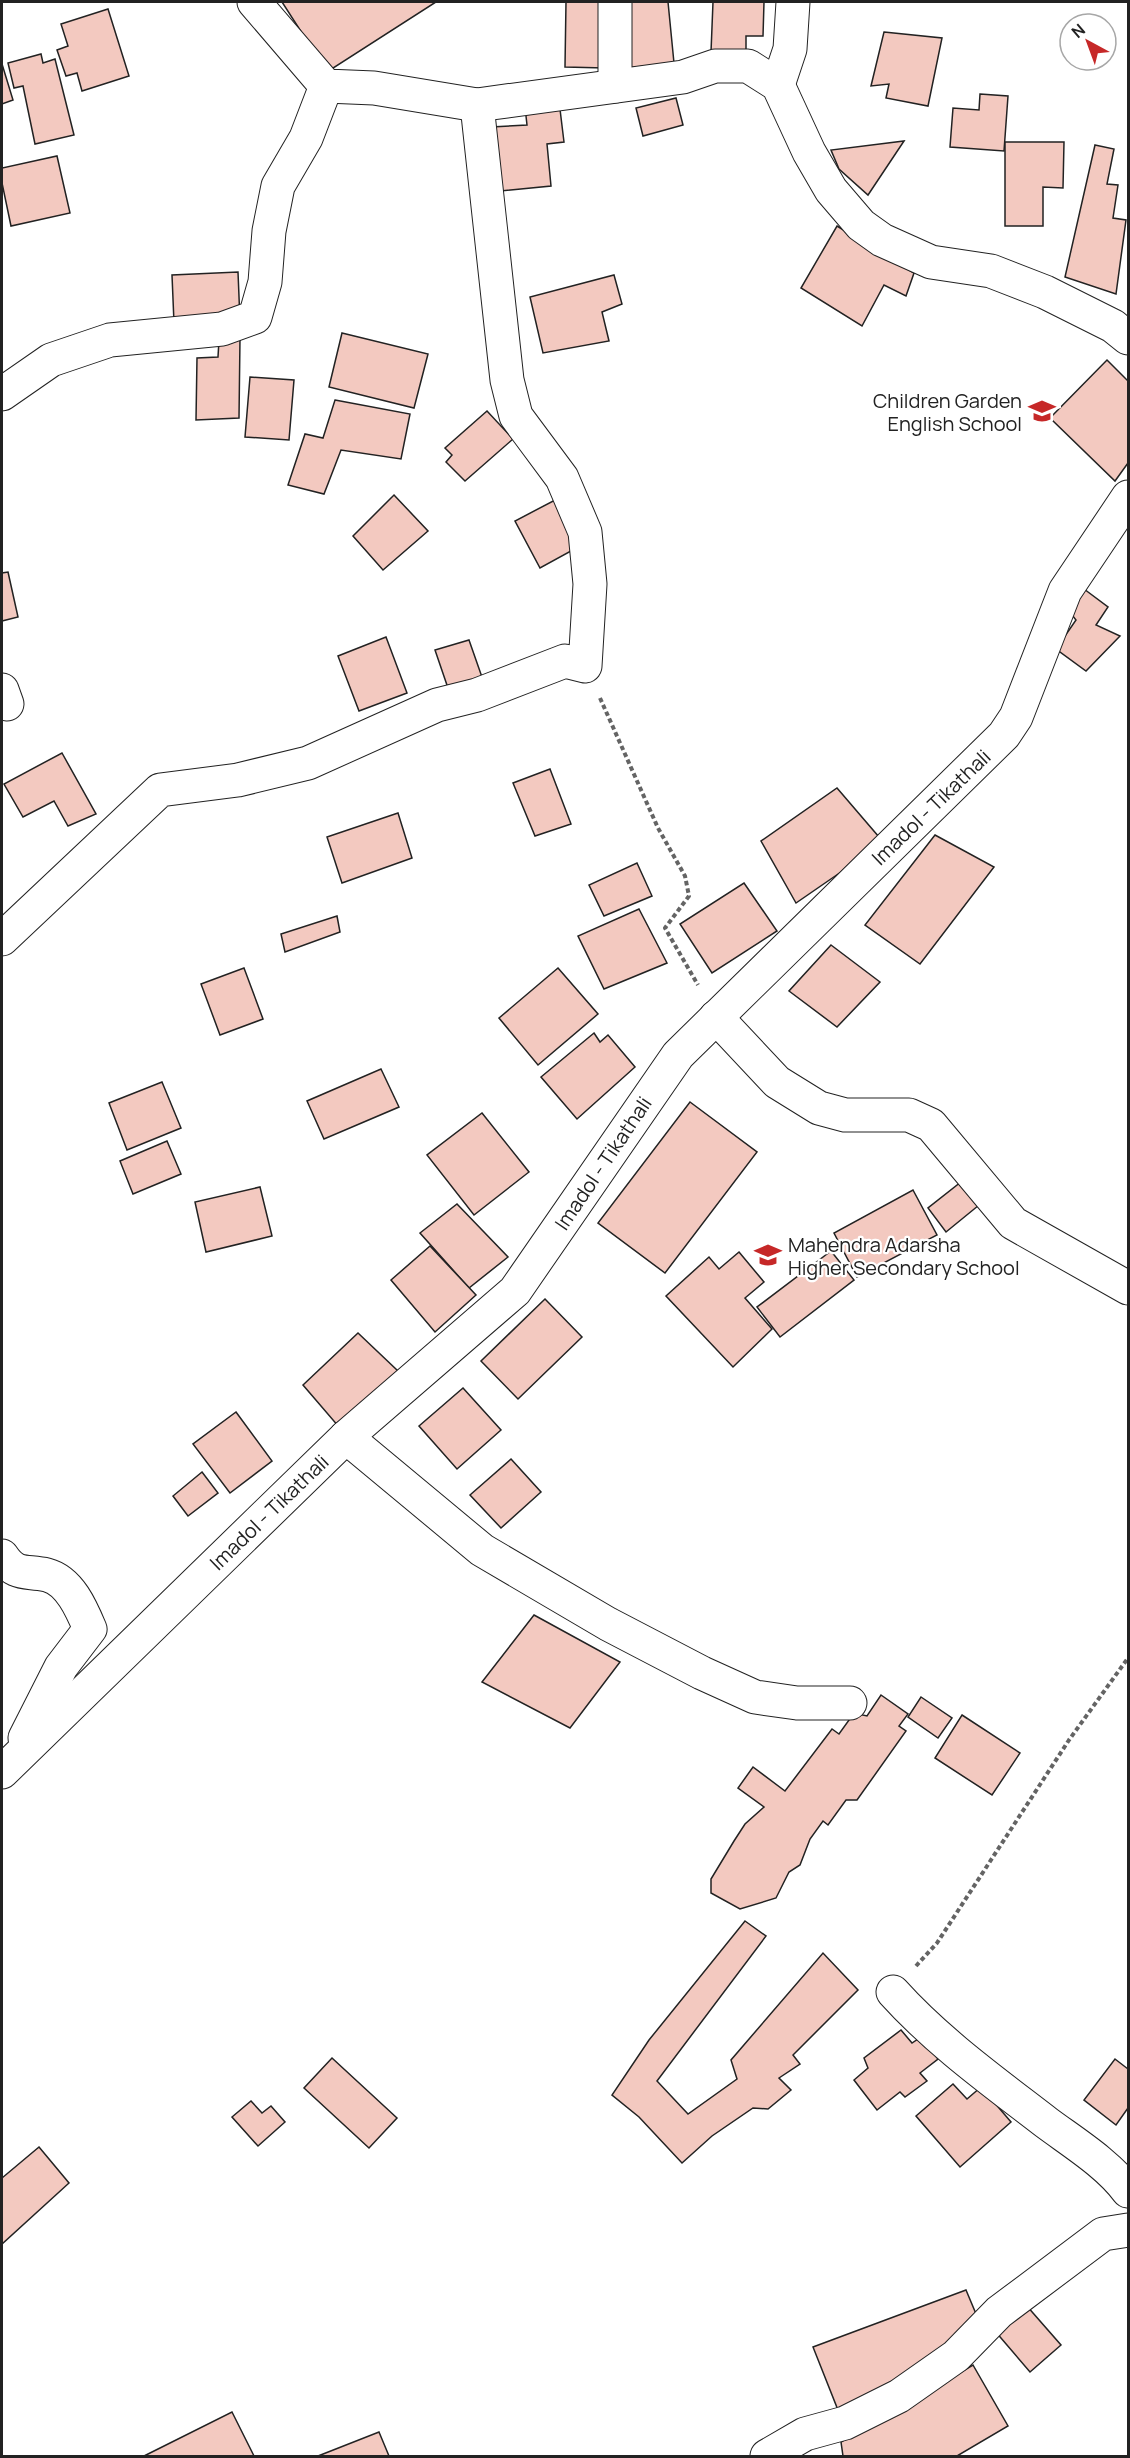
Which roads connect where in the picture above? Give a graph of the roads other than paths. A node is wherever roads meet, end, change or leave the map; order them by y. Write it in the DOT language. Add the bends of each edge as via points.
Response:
graph roads {
  1 [pos="254,2"];
  2 [pos="615,2"];
  3 [pos="793,2"];
  4 [pos="778,85"];
  5 [pos="326,86"];
  6 [pos="615,86"];
  7 [pos="477,105"];
  8 [pos="1128,338"];
  9 [pos="2,394"];
  10 [pos="1128,497"];
  11 [pos="5,926"];
  12 [pos="716,1017"];
  13 [pos="1128,1288"];
  14 [pos="346,1437"];
  15 [pos="2,1556"];
  16 [pos="850,1703"];
  17 [pos="8,1766"];
  18 [pos="893,1992"];
  19 [pos="1128,2191"];
  20 [pos="1128,2230"];
  21 [pos="767,2457"];
  1 -- 5 [label="street"];
  2 -- 6 [label="street"];
  3 -- 4 [label="street" via="790,49"];
  4 -- 6 [label="street" via="748,66 715,66 682,77"];
  4 -- 8 [label="street" via="831,190 861,225 882,240 931,262 991,271 1045,292 1113,326"];
  5 -- 7 [label="street" via="374,88"];
  5 -- 9 [label="street" via="306,138 278,186 265,282 255,317 222,329 110,340 51,360"];
  6 -- 7 [label="street"];
  7 -- 11 [label="street" via="507,380 516,416 562,478 585,532 590,584 585,666 565,661 477,695 437,705 308,762 238,780 160,790"];
  10 -- 12 [label="street, Imadol - Tikathali" via="1065,591 1016,717 1004,735"];
  12 -- 13 [label="street" via="777,1082 819,1108 845,1115 909,1115 931,1125 1013,1222"];
  12 -- 14 [label="street, Imadol - Tikathali" via="678,1055 516,1291"];
  14 -- 16 [label="street" via="482,1550 608,1624 755,1696 797,1703"];
  14 -- 17 [label="street, Imadol - Tikathali"];
  15 -- 17 [label="street" via="12,1569 58,1581 72,1594 90,1629 61,1667"];
  18 -- 19 [label="street" via="917,2018"];
  20 -- 21 [label="street" via="1103,2234 999,2312 956,2356 899,2396 845,2423 805,2434"];
}
